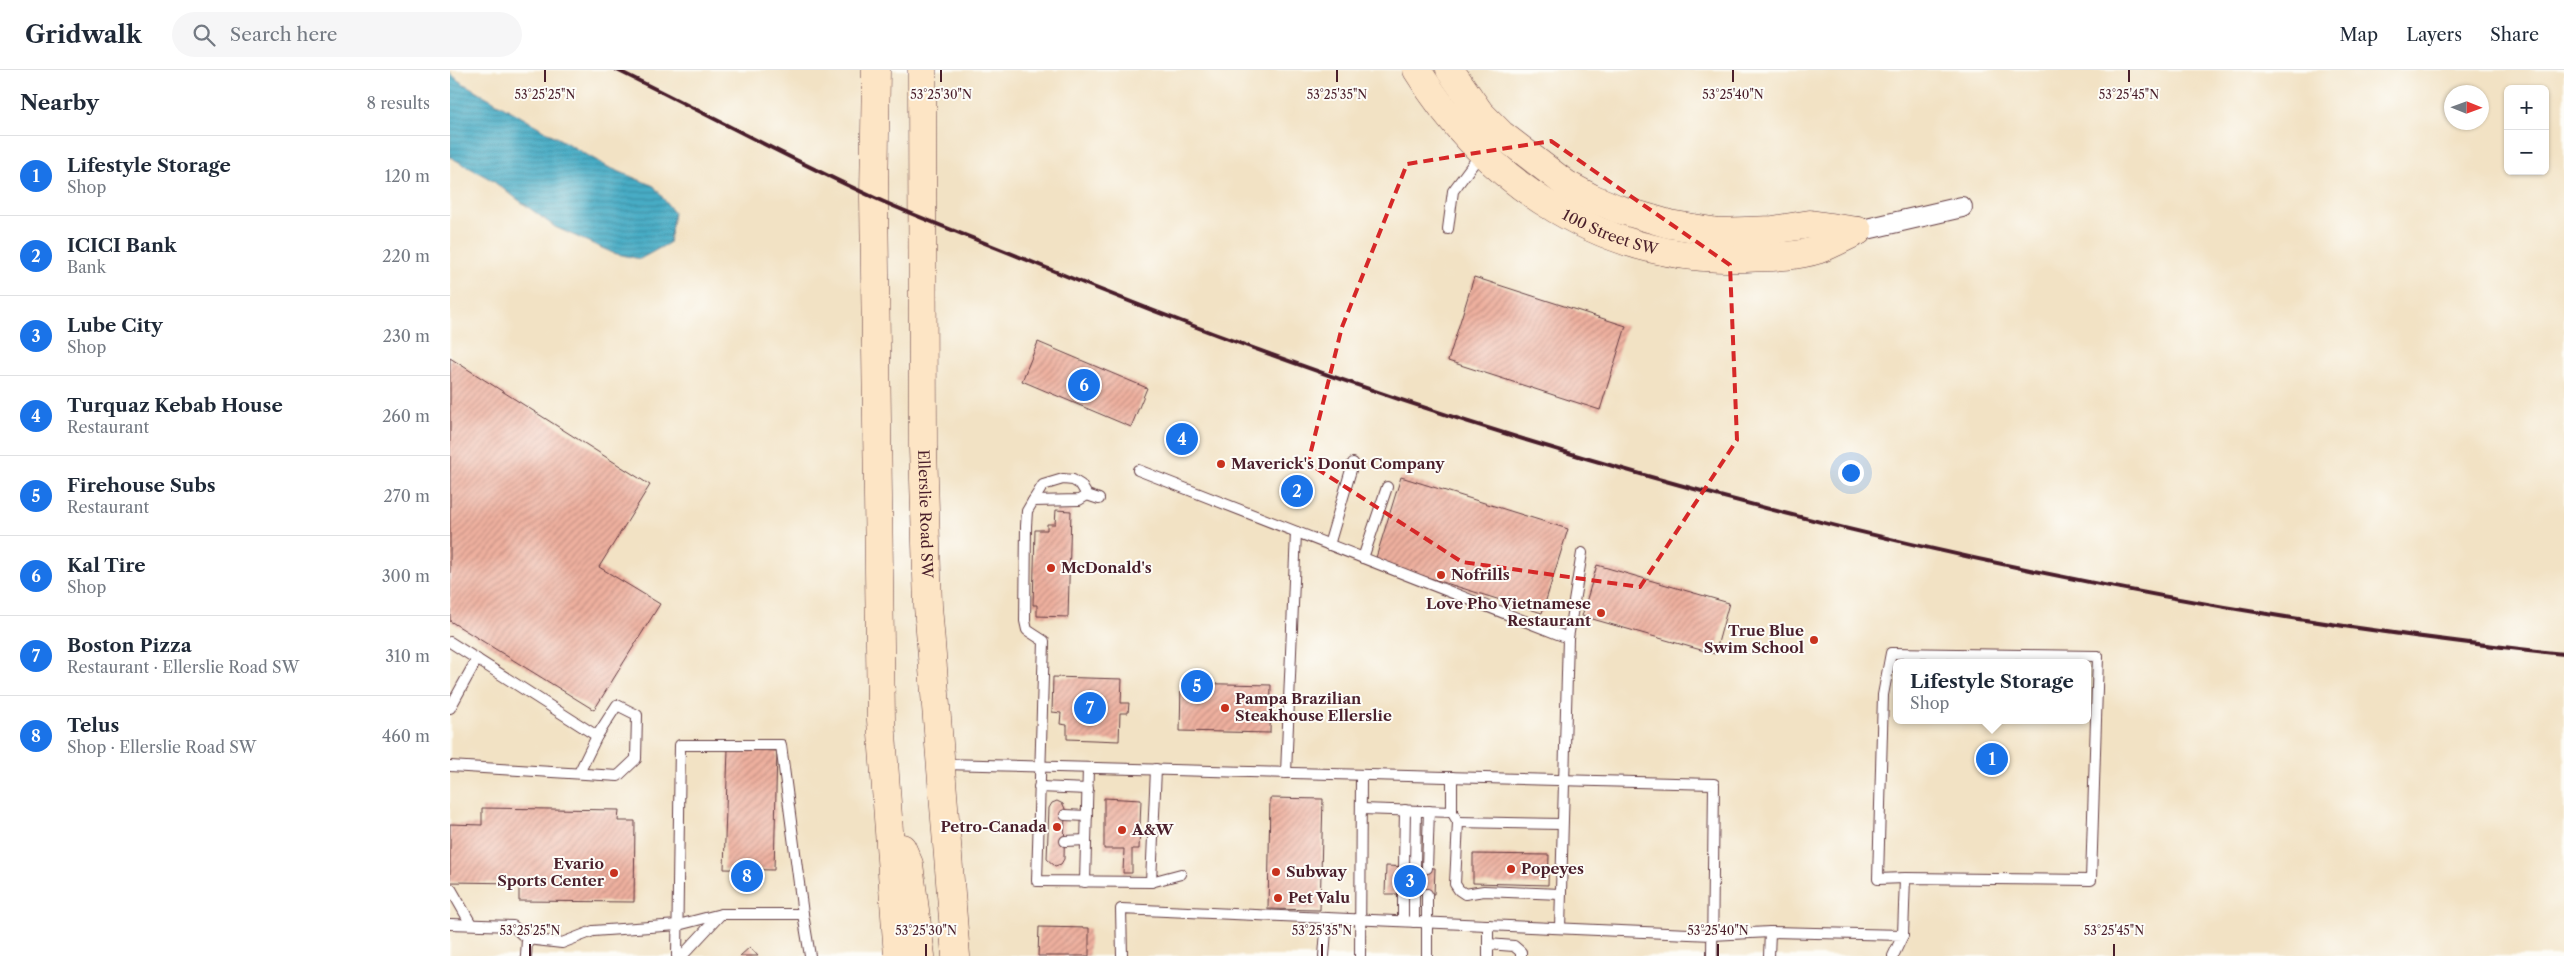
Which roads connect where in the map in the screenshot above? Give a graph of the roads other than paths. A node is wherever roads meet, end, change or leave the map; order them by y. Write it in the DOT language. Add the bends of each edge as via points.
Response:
graph roads {
  1 [pos="876,70"];
  2 [pos="922,70"];
  3 [pos="1417,70"];
  4 [pos="1450,70"];
  5 [pos="1491,144"];
  6 [pos="1962,207"];
  7 [pos="1448,229"];
  8 [pos="1858,231"];
  9 [pos="1353,462"];
  10 [pos="1138,470"];
  11 [pos="1387,487"];
  12 [pos="1087,495"];
  13 [pos="1099,499"];
  14 [pos="1033,500"];
  15 [pos="1296,532"];
  16 [pos="1329,544"];
  17 [pos="1582,553"];
  18 [pos="1363,558"];
  19 [pos="1568,638"];
  20 [pos="450,642"];
  21 [pos="477,659"];
  22 [pos="450,708"];
  23 [pos="597,736"];
  24 [pos="941,764"];
  25 [pos="450,766"];
  26 [pos="1039,766"];
  27 [pos="1088,768"];
  28 [pos="1156,769"];
  29 [pos="579,773"];
  30 [pos="1286,773"];
  31 [pos="1361,775"];
  32 [pos="1452,777"];
  33 [pos="1563,780"];
  34 [pos="1039,787"];
  35 [pos="1088,789"];
  36 [pos="1361,809"];
  37 [pos="1410,811"];
  38 [pos="1429,811"];
  39 [pos="1452,812"];
  40 [pos="1065,815"];
  41 [pos="1087,816"];
  42 [pos="1458,822"];
  43 [pos="1562,824"];
  44 [pos="1086,840"];
  45 [pos="1065,841"];
  46 [pos="1404,867"];
  47 [pos="1414,867"];
  48 [pos="1427,868"];
  49 [pos="1181,874"];
  50 [pos="1905,878"];
  51 [pos="1085,882"];
  52 [pos="1151,882"];
  53 [pos="451,889"];
  54 [pos="1409,894"];
  55 [pos="1427,894"];
  56 [pos="1560,894"];
  57 [pos="721,914"];
  58 [pos="803,914"];
  59 [pos="1327,918"];
  60 [pos="1360,920"];
  61 [pos="1408,922"];
  62 [pos="1427,923"];
  63 [pos="450,924"];
  64 [pos="471,924"];
  65 [pos="678,925"];
  66 [pos="1488,925"];
  67 [pos="1560,928"];
  68 [pos="1770,932"];
  69 [pos="1712,934"];
  70 [pos="1903,935"];
  71 [pos="527,939"];
  72 [pos="1488,944"];
  73 [pos="903,954"];
  74 [pos="526,956"];
  75 [pos="677,956"];
  76 [pos="682,956"];
  77 [pos="810,956"];
  78 [pos="956,956"];
  79 [pos="1122,956"];
  80 [pos="1324,956"];
  81 [pos="1360,956"];
  82 [pos="1426,956"];
  83 [pos="1488,956"];
  84 [pos="1521,956"];
  85 [pos="1712,956"];
  86 [pos="1769,956"];
  87 [pos="1893,956"];
  1 -- 73 [label="main road" via="874,197 881,720"];
  2 -- 24 [label="main road, Ellerslie Road SW" via="925,498 928,606"];
  3 -- 5 [label="main road, 100 Street SW" via="1460,132"];
  4 -- 5 [label="main road, 100 Street SW" via="1480,113"];
  5 -- 7 [label="lane" via="1453,192"];
  5 -- 8 [label="main road, 100 Street SW" via="1535,197 1602,232 1658,250 1715,258 1775,257 1816,250"];
  6 -- 8 [label="street, 100 Street SW"];
  9 -- 16 [label="lane"];
  10 -- 15 [label="lane"];
  11 -- 18 [label="lane"];
  12 -- 13 [label="lane"];
  12 -- 14 [label="lane" via="1079,500"];
  12 -- 14 [label="lane" via="1081,485 1063,479 1043,484"];
  14 -- 26 [label="lane" via="1027,511 1026,526 1025,621 1027,630 1044,641"];
  15 -- 16 [label="lane"];
  15 -- 30 [label="lane"];
  16 -- 18 [label="lane"];
  17 -- 19 [label="lane"];
  18 -- 19 [label="lane"];
  19 -- 33 [label="lane"];
  20 -- 21 [label="lane"];
  21 -- 22 [label="lane"];
  21 -- 23 [label="lane"];
  23 -- 29 [label="lane"];
  23 -- 29 [label="lane" via="617,705 637,715 636,759 618,776"];
  24 -- 26 [label="lane"];
  24 -- 78 [label="main road, Ellerslie Road SW"];
  25 -- 29 [label="lane"];
  26 -- 27 [label="lane"];
  26 -- 34 [label="lane"];
  27 -- 28 [label="lane"];
  27 -- 35 [label="lane"];
  28 -- 30 [label="lane"];
  28 -- 52 [label="lane"];
  30 -- 31 [label="lane"];
  31 -- 32 [label="lane"];
  31 -- 36 [label="lane"];
  32 -- 33 [label="lane"];
  32 -- 39 [label="lane"];
  33 -- 43 [label="lane"];
  33 -- 69 [label="lane" via="1714,784"];
  34 -- 35 [label="lane"];
  34 -- 51 [label="lane" via="1044,814 1037,881"];
  35 -- 41 [label="lane"];
  36 -- 37 [label="lane"];
  36 -- 60 [label="lane"];
  37 -- 38 [label="lane"];
  37 -- 46 [label="lane"];
  37 -- 47 [label="lane"];
  38 -- 39 [label="lane"];
  38 -- 48 [label="lane"];
  39 -- 42 [label="lane"];
  40 -- 41 [label="lane"];
  41 -- 44 [label="lane"];
  42 -- 43 [label="lane"];
  42 -- 56 [label="lane" via="1455,884 1459,890 1465,894 1484,891"];
  43 -- 56 [label="lane"];
  44 -- 45 [label="lane"];
  44 -- 51 [label="lane"];
  49 -- 52 [label="lane"];
  50 -- 50 [label="lane" via="2092,880 2098,656 1891,654 1882,695 1878,878"];
  50 -- 70 [label="lane"];
  51 -- 52 [label="lane"];
  53 -- 64 [label="lane"];
  54 -- 61 [label="lane"];
  55 -- 62 [label="lane"];
  56 -- 67 [label="lane"];
  57 -- 58 [label="lane"];
  57 -- 65 [label="lane"];
  57 -- 76 [label="lane"];
  58 -- 65 [label="lane" via="781,746 680,745"];
  58 -- 77 [label="lane"];
  59 -- 60 [label="lane"];
  59 -- 79 [label="lane" via="1121,909"];
  59 -- 80 [label="lane"];
  60 -- 61 [label="lane"];
  60 -- 81 [label="lane"];
  61 -- 62 [label="lane"];
  62 -- 66 [label="lane"];
  62 -- 82 [label="lane"];
  63 -- 64 [label="lane"];
  64 -- 71 [label="lane" via="513,926"];
  65 -- 71 [label="lane" via="593,931 562,943"];
  65 -- 75 [label="lane"];
  66 -- 67 [label="lane"];
  66 -- 72 [label="lane"];
  67 -- 69 [label="lane"];
  68 -- 69 [label="lane"];
  68 -- 70 [label="lane"];
  68 -- 86 [label="lane"];
  69 -- 85 [label="lane"];
  70 -- 87 [label="lane"];
  71 -- 74 [label="lane"];
  72 -- 83 [label="lane"];
  72 -- 84 [label="lane" via="1514,946"];
}
